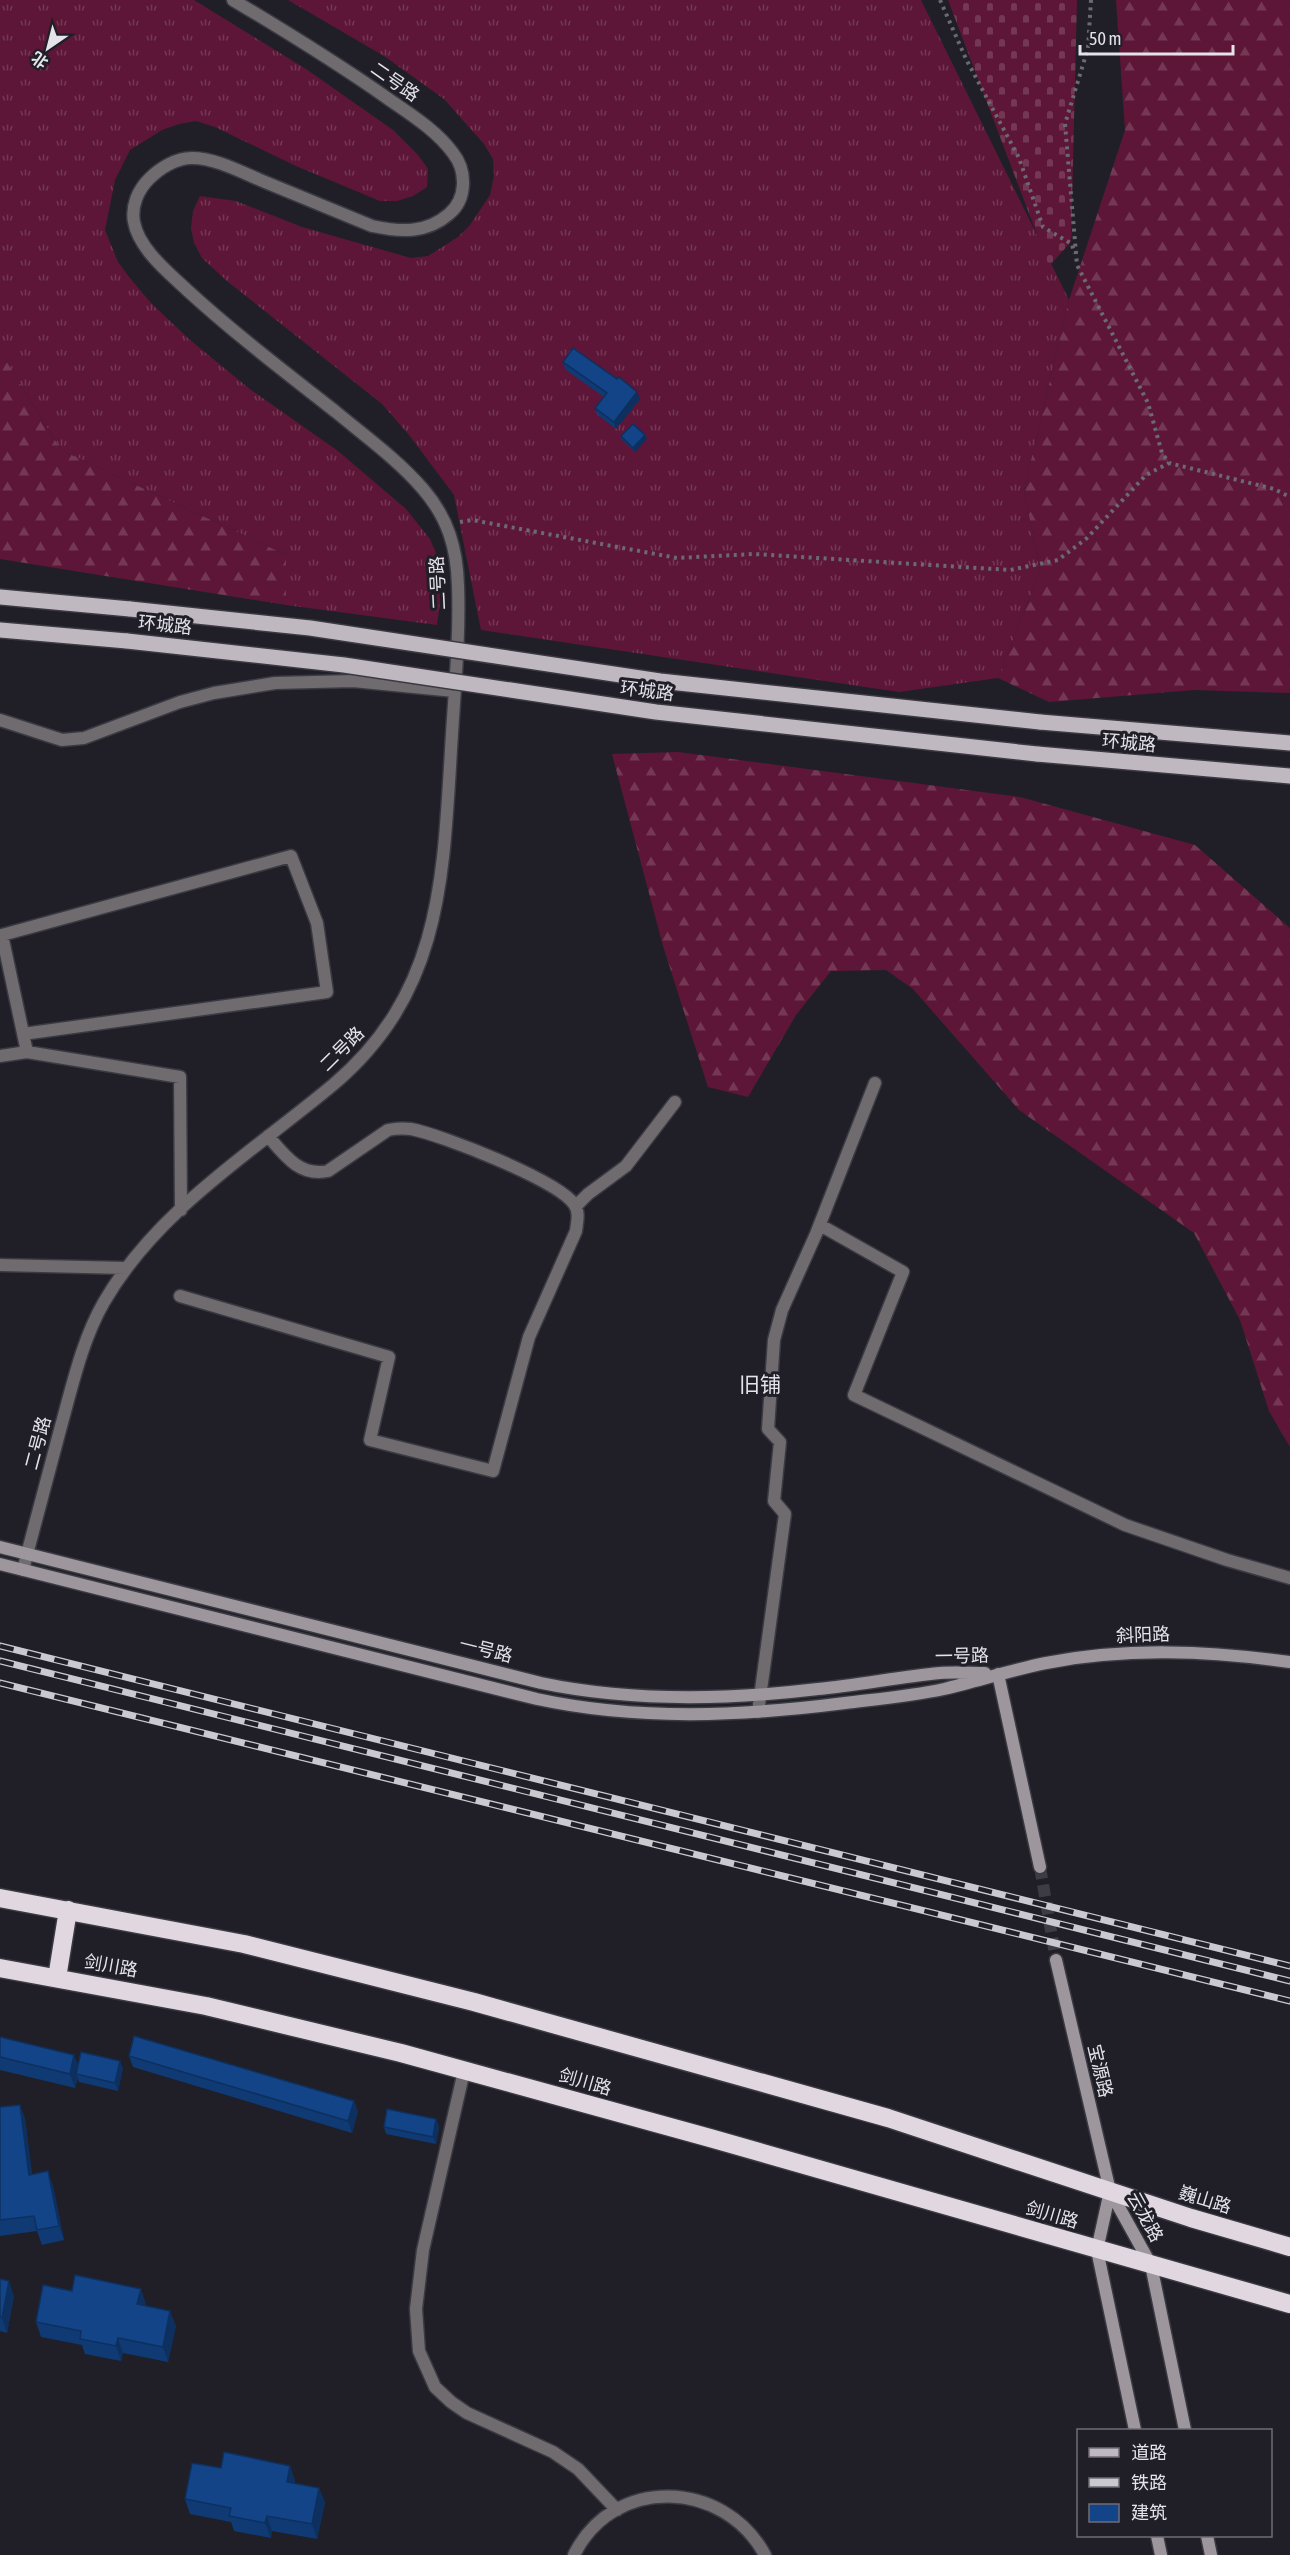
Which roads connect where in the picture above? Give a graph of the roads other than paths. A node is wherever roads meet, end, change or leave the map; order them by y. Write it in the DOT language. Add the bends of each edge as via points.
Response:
graph roads {
  1 [pos="233,0"];
  2 [pos="0,597"];
  3 [pos="0,630"];
  4 [pos="454,691"];
  5 [pos="0,720"];
  6 [pos="1290,743"];
  7 [pos="1290,776"];
  8 [pos="23,1034"];
  9 [pos="27,1052"];
  10 [pos="0,1056"];
  11 [pos="875,1083"];
  12 [pos="675,1102"];
  13 [pos="268,1136"];
  14 [pos="576,1206"];
  15 [pos="181,1210"];
  16 [pos="820,1225"];
  17 [pos="0,1265"];
  18 [pos="126,1268"];
  19 [pos="180,1296"];
  20 [pos="0,1546"];
  21 [pos="27,1553"];
  22 [pos="0,1564"];
  23 [pos="23,1570"];
  24 [pos="1290,1578"];
  25 [pos="1290,1662"];
  26 [pos="999,1674"];
  27 [pos="760,1695"];
  28 [pos="758,1712"];
  29 [pos="1040,1867"];
  30 [pos="0,1898"];
  31 [pos="68,1910"];
  32 [pos="1056,1960"];
  33 [pos="0,1969"];
  34 [pos="57,1978"];
  35 [pos="464,2071"];
  36 [pos="1110,2191"];
  37 [pos="1290,2247"];
  38 [pos="1097,2250"];
  39 [pos="1151,2265"];
  40 [pos="1290,2304"];
  41 [pos="1135,2429"];
  42 [pos="1185,2429"];
  43 [pos="617,2510"];
  44 [pos="1157,2537"];
  45 [pos="1207,2537"];
  46 [pos="574,2555"];
  47 [pos="765,2555"];
  48 [pos="1161,2555"];
  49 [pos="1211,2555"];
  1 -- 4 [label="street, 二号路" via="416,118 442,140 460,165 463,178 459,202 442,220 415,231 372,226 212,162 187,158 156,172 141,188 134,206 140,238 164,268 201,303 377,445 433,501 456,555"];
  2 -- 6 [label="main road, 环城路, bridge" via="310,628 682,683 1040,722"];
  3 -- 7 [label="main road, 环城路, bridge" via="344,665 692,717"];
  4 -- 5 [label="street" via="354,681 265,684 180,702 84,738 62,740"];
  4 -- 13 [label="street, 二号路" via="441,877 435,918 424,952 399,1007 372,1047 335,1083"];
  8 -- 8 [label="street" via="2,935 291,856 317,923 327,992"];
  8 -- 9 [label="street"];
  9 -- 10 [label="street"];
  9 -- 15 [label="street" via="180,1077"];
  11 -- 16 [label="street"];
  12 -- 14 [label="street" via="627,1166"];
  13 -- 14 [label="street" via="285,1156 307,1172 318,1174 388,1130 412,1129 441,1137 535,1177"];
  13 -- 15 [label="street, 二号路"];
  14 -- 19 [label="street" via="576,1231 529,1337 493,1472 370,1440 389,1357"];
  15 -- 18 [label="street, 二号路"];
  16 -- 24 [label="street" via="903,1272 854,1395 1125,1525"];
  16 -- 27 [label="street" via="782,1310 774,1340 768,1429 780,1442 774,1501 785,1514"];
  17 -- 18 [label="street"];
  18 -- 21 [label="street, 二号路" via="88,1334"];
  20 -- 21 [label="street, 一号路"];
  21 -- 23 [label="street, 二号路"];
  21 -- 27 [label="street, 一号路" via="558,1686 649,1696"];
  22 -- 23 [label="street, 一号路"];
  23 -- 28 [label="street, 一号路" via="555,1703 648,1713"];
  25 -- 26 [label="street, 斜阳路" via="1151,1652 1087,1657"];
  26 -- 27 [label="street, 一号路" via="941,1673"];
  26 -- 28 [label="street, 一号路" via="944,1689"];
  26 -- 29 [label="street"];
  27 -- 28 [label="street"];
  30 -- 31 [label="highway"];
  31 -- 34 [label="highway"];
  31 -- 36 [label="highway" via="244,1944 474,2002 899,2121"];
  32 -- 36 [label="street, 宝源路"];
  33 -- 34 [label="highway, 剑川路"];
  34 -- 35 [label="highway, 剑川路" via="242,2014"];
  35 -- 38 [label="highway, 剑川路"];
  35 -- 43 [label="street" via="423,2250 416,2309 419,2351 435,2387 451,2402 553,2452 578,2469"];
  36 -- 37 [label="highway, 巍山路"];
  36 -- 38 [label="street, 云龙路"];
  36 -- 39 [label="street, 云龙路"];
  38 -- 39 [label="highway, 剑川路"];
  38 -- 41 [label="street, 云龙路"];
  39 -- 40 [label="highway"];
  39 -- 42 [label="street, 云龙路"];
  43 -- 46 [label="street" via="592,2529"];
  43 -- 47 [label="street" via="630,2502 654,2497 698,2500 736,2519"];
  44 -- 48 [label="street"];
  45 -- 49 [label="street"];
}
